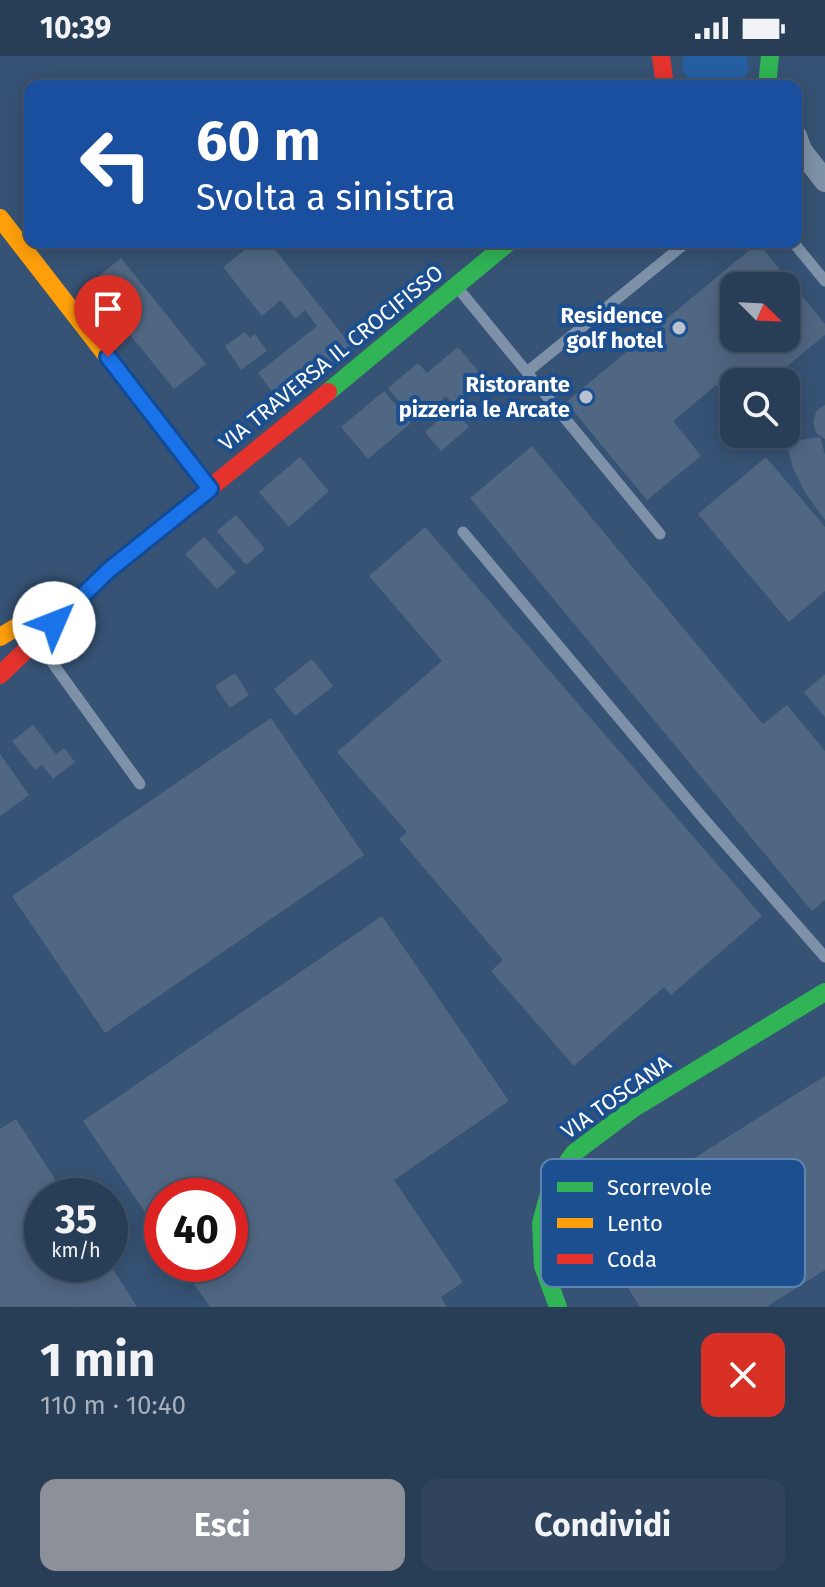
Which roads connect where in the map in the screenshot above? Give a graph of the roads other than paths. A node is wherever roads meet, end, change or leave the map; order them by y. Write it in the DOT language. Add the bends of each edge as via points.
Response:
graph roads {
  1 [pos="661,56"];
  2 [pos="661,80"];
  3 [pos="802,153"];
  4 [pos="825,181"];
  5 [pos="0,218"];
  6 [pos="502,248"];
  7 [pos="680,248"];
  8 [pos="798,248"];
  9 [pos="825,281"];
  10 [pos="457,286"];
  11 [pos="527,372"];
  12 [pos="210,489"];
  13 [pos="463,532"];
  14 [pos="660,534"];
  15 [pos="109,570"];
  16 [pos="25,621"];
  17 [pos="0,637"];
  18 [pos="36,641"];
  19 [pos="0,675"];
  20 [pos="140,784"];
  21 [pos="825,957"];
  22 [pos="825,992"];
  23 [pos="570,1159"];
  24 [pos="551,1287"];
  25 [pos="558,1307"];
  1 -- 2 [label="street"];
  3 -- 4 [label="street"];
  5 -- 12 [label="street"];
  6 -- 10 [label="street, VIA TRAVERSA IL CROCIFISSO"];
  7 -- 11 [label="lane"];
  8 -- 9 [label="lane"];
  10 -- 11 [label="lane"];
  10 -- 12 [label="street, VIA TRAVERSA IL CROCIFISSO"];
  11 -- 14 [label="lane"];
  12 -- 15 [label="street, VIA TRAVERSA IL CROCIFISSO"];
  13 -- 21 [label="lane"];
  15 -- 16 [label="street, VIA TRAVERSA IL CROCIFISSO"];
  15 -- 18 [label="street, VIA TRAVERSA IL CROCIFISSO"];
  16 -- 17 [label="street, VIA TRAVERSA IL CROCIFISSO"];
  16 -- 18 [label="lane"];
  18 -- 19 [label="street, VIA TRAVERSA IL CROCIFISSO"];
  18 -- 20 [label="lane"];
  22 -- 23 [label="street, VIA TOSCANA" via="634,1108"];
  24 -- 25 [label="street, VIA TOSCANA"];
}
